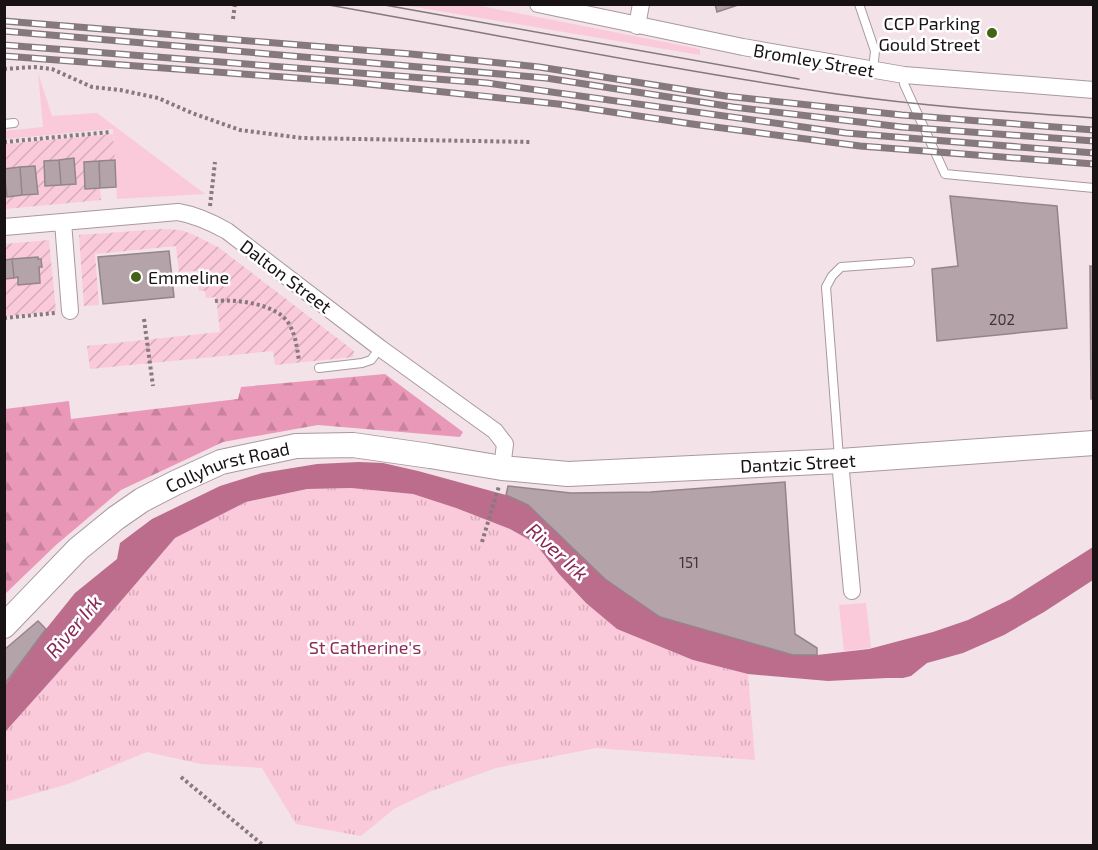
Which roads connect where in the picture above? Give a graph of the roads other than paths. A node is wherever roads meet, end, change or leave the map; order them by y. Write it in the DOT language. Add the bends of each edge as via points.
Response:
graph roads {
  1 [pos="538,4"];
  2 [pos="641,4"];
  3 [pos="859,4"];
  4 [pos="637,26"];
  5 [pos="873,70"];
  6 [pos="904,75"];
  7 [pos="1094,90"];
  8 [pos="1094,188"];
  9 [pos="63,222"];
  10 [pos="4,227"];
  11 [pos="910,262"];
  12 [pos="65,312"];
  13 [pos="380,348"];
  14 [pos="319,368"];
  15 [pos="1094,443"];
  16 [pos="840,461"];
  17 [pos="500,479"];
  18 [pos="852,591"];
  19 [pos="4,626"];
  1 -- 4 [label="street, Bromley Street"];
  2 -- 4 [label="street"];
  3 -- 5 [label="lane" via="875,51"];
  4 -- 5 [label="street, Bromley Street"];
  5 -- 6 [label="street, Bromley Street"];
  6 -- 7 [label="street, Bromley Street"];
  6 -- 8 [label="lane" via="903,84 945,174"];
  9 -- 10 [label="street, Dalton Street"];
  9 -- 12 [label="street"];
  9 -- 13 [label="street, Dalton Street" via="178,212 210,221"];
  11 -- 16 [label="lane" via="841,267 826,287"];
  13 -- 14 [label="lane" via="371,360 362,363"];
  13 -- 17 [label="street, Dalton Street" via="495,431 505,444"];
  15 -- 16 [label="street, Dantzic Street"];
  16 -- 17 [label="street, Dantzic Street"];
  16 -- 18 [label="street"];
  17 -- 19 [label="street, Collyhurst Road" via="430,456 353,445 296,446 221,462 142,500 116,518 78,549"];
}
